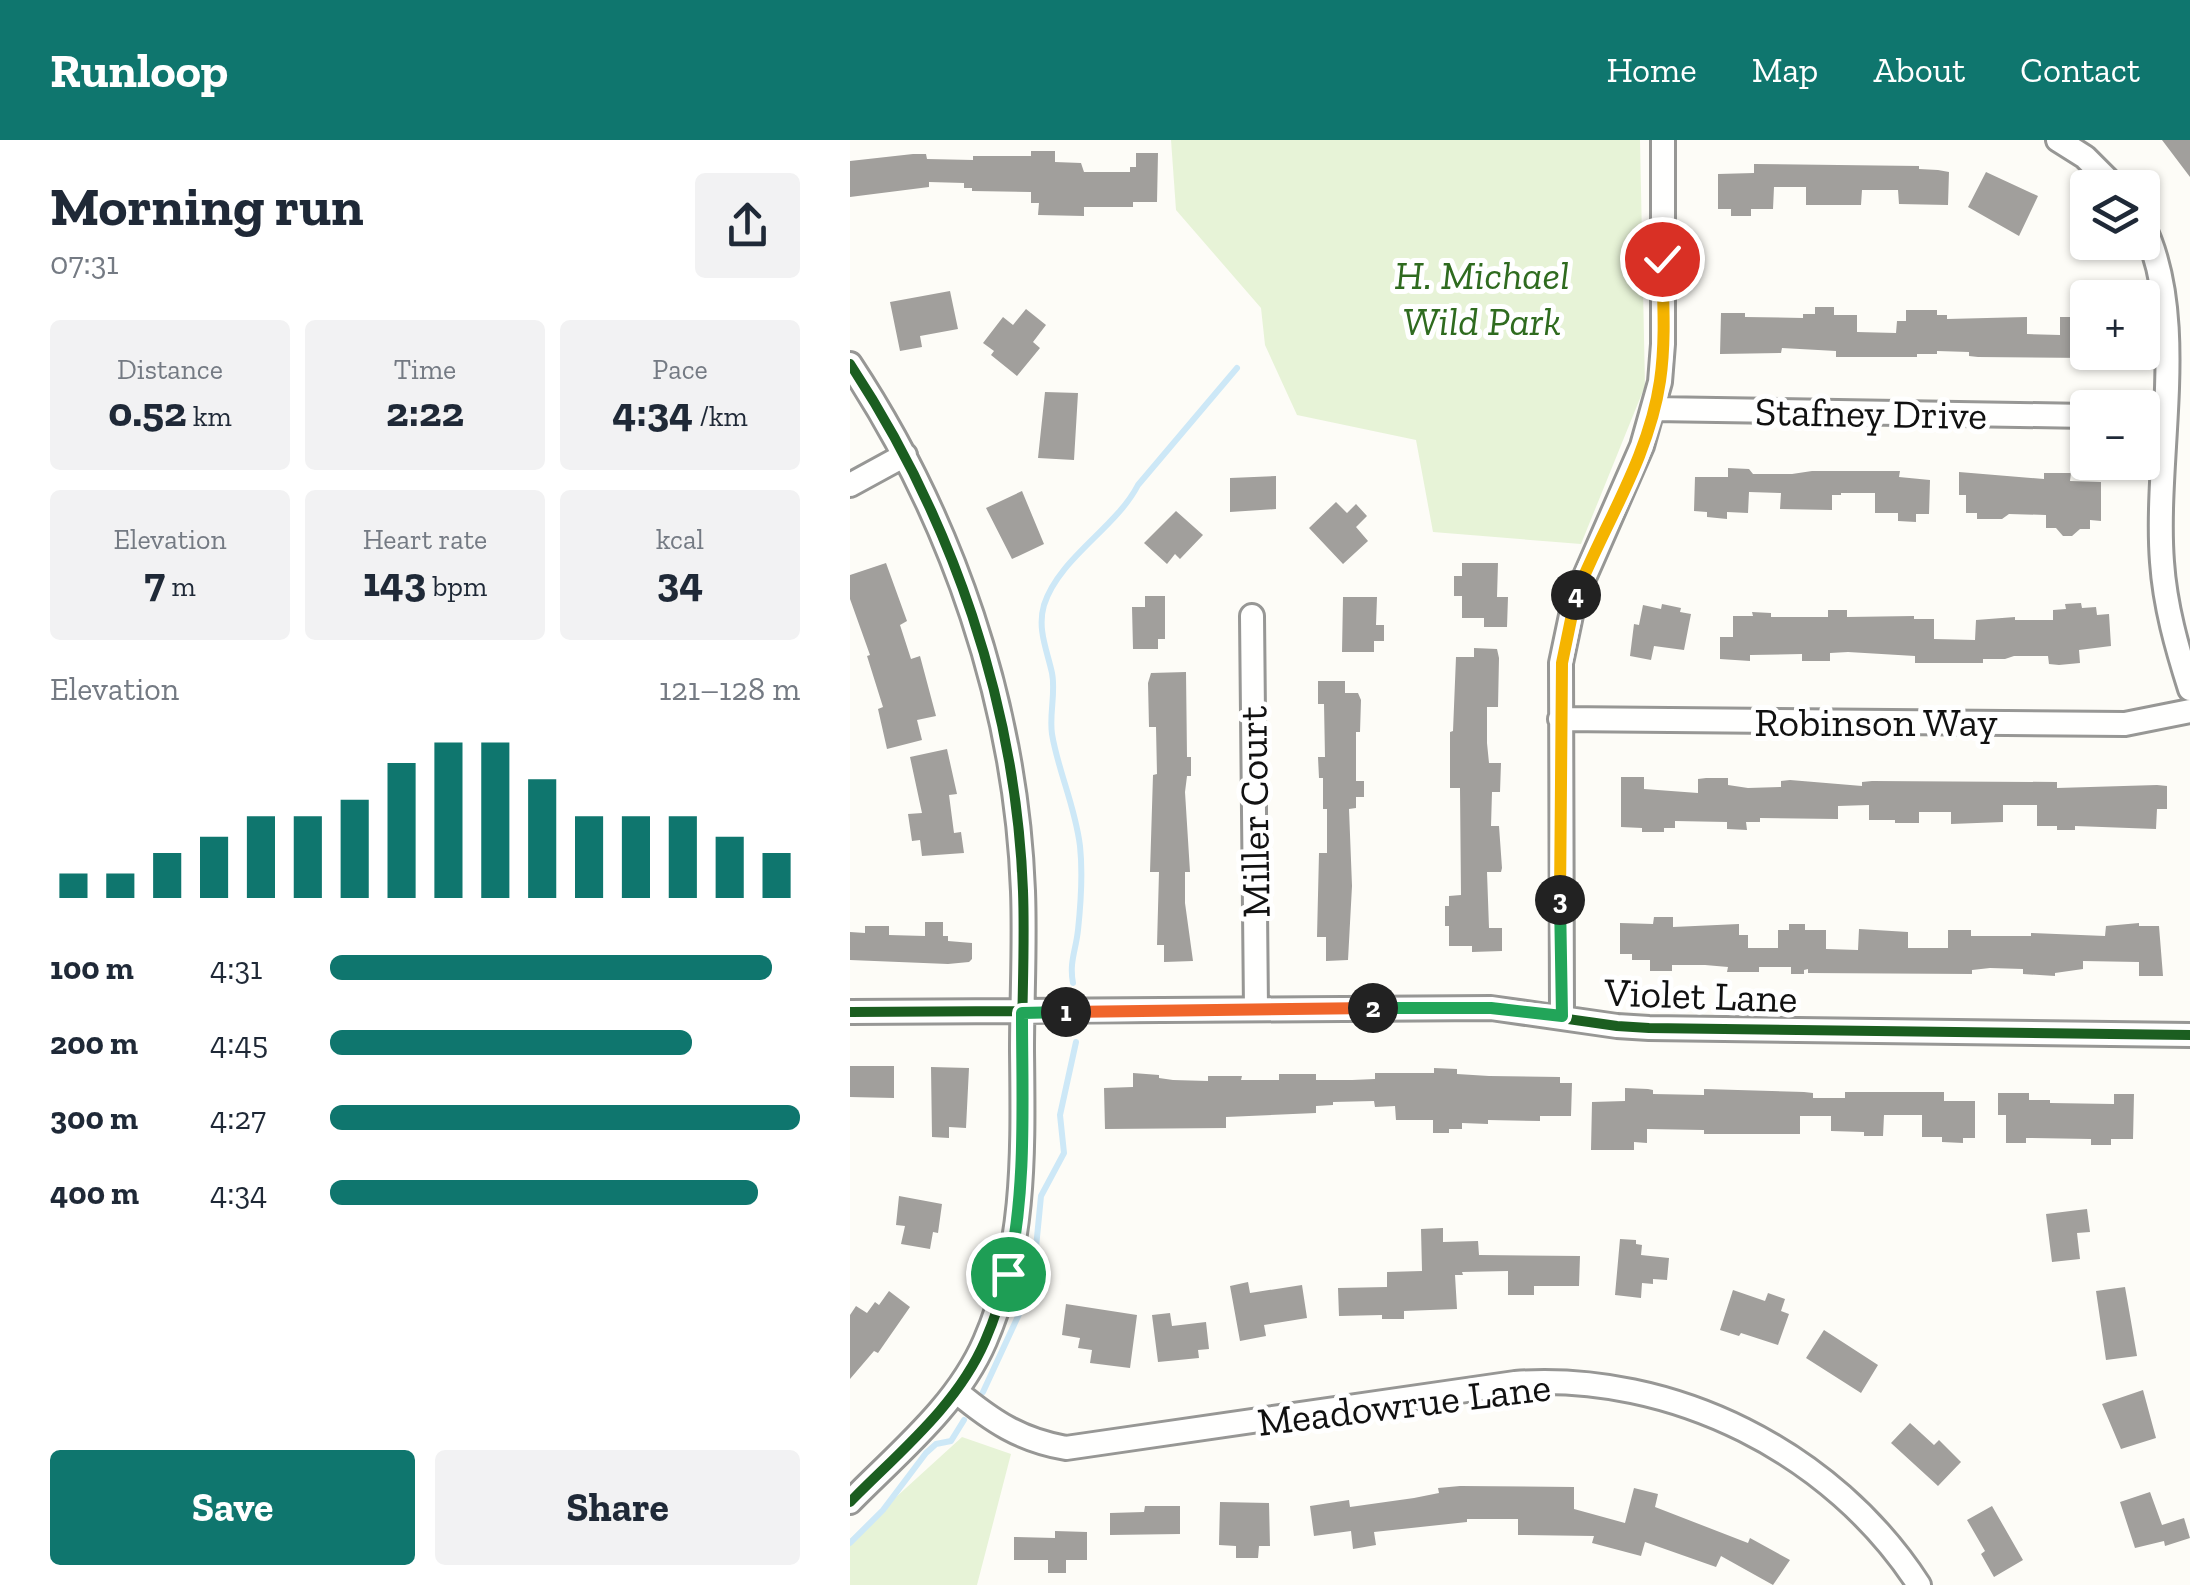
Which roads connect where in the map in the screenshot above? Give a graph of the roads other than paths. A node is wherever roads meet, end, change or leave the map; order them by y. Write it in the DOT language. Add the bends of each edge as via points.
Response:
graph roads {
  1 [pos="1663,140"];
  2 [pos="2058,140"];
  3 [pos="2097,170"];
  4 [pos="2159,260"];
  5 [pos="850,364"];
  6 [pos="1654,409"];
  7 [pos="2070,416"];
  8 [pos="2160,417"];
  9 [pos="2168,417"];
  10 [pos="906,455"];
  11 [pos="850,485"];
  12 [pos="1252,616"];
  13 [pos="2190,690"];
  14 [pos="2190,711"];
  15 [pos="1560,719"];
  16 [pos="1256,1008"];
  17 [pos="850,1012"];
  18 [pos="1022,1013"];
  19 [pos="1562,1016"];
  20 [pos="2190,1034"];
  21 [pos="958,1392"];
  22 [pos="850,1502"];
  23 [pos="1918,1585"];
  1 -- 6 [label="street" via="1663,344"];
  2 -- 3 [label="street"];
  4 -- 9 [label="street" via="2172,324"];
  5 -- 10 [label="street"];
  6 -- 7 [label="street, Stafney Drive"];
  6 -- 15 [label="street" via="1574,602"];
  8 -- 9 [label="street"];
  9 -- 13 [label="street" via="2162,562 2173,637"];
  10 -- 11 [label="street"];
  10 -- 18 [label="street" via="964,596 1010,766 1023,889"];
  12 -- 16 [label="street, Miller Court"];
  14 -- 15 [label="street, Robinson Way" via="2125,724"];
  15 -- 19 [label="street"];
  16 -- 18 [label="street, Violet Lane"];
  16 -- 19 [label="street, Violet Lane" via="1491,1008"];
  17 -- 18 [label="street, Violet Lane"];
  18 -- 21 [label="street" via="1016,1238 997,1310"];
  19 -- 20 [label="street, Violet Lane" via="1649,1028"];
  21 -- 22 [label="street"];
  21 -- 23 [label="street, Meadowrue Lane" via="1015,1434 1066,1448 1516,1383 1598,1386 1702,1412 1788,1454 1863,1514"];
}
